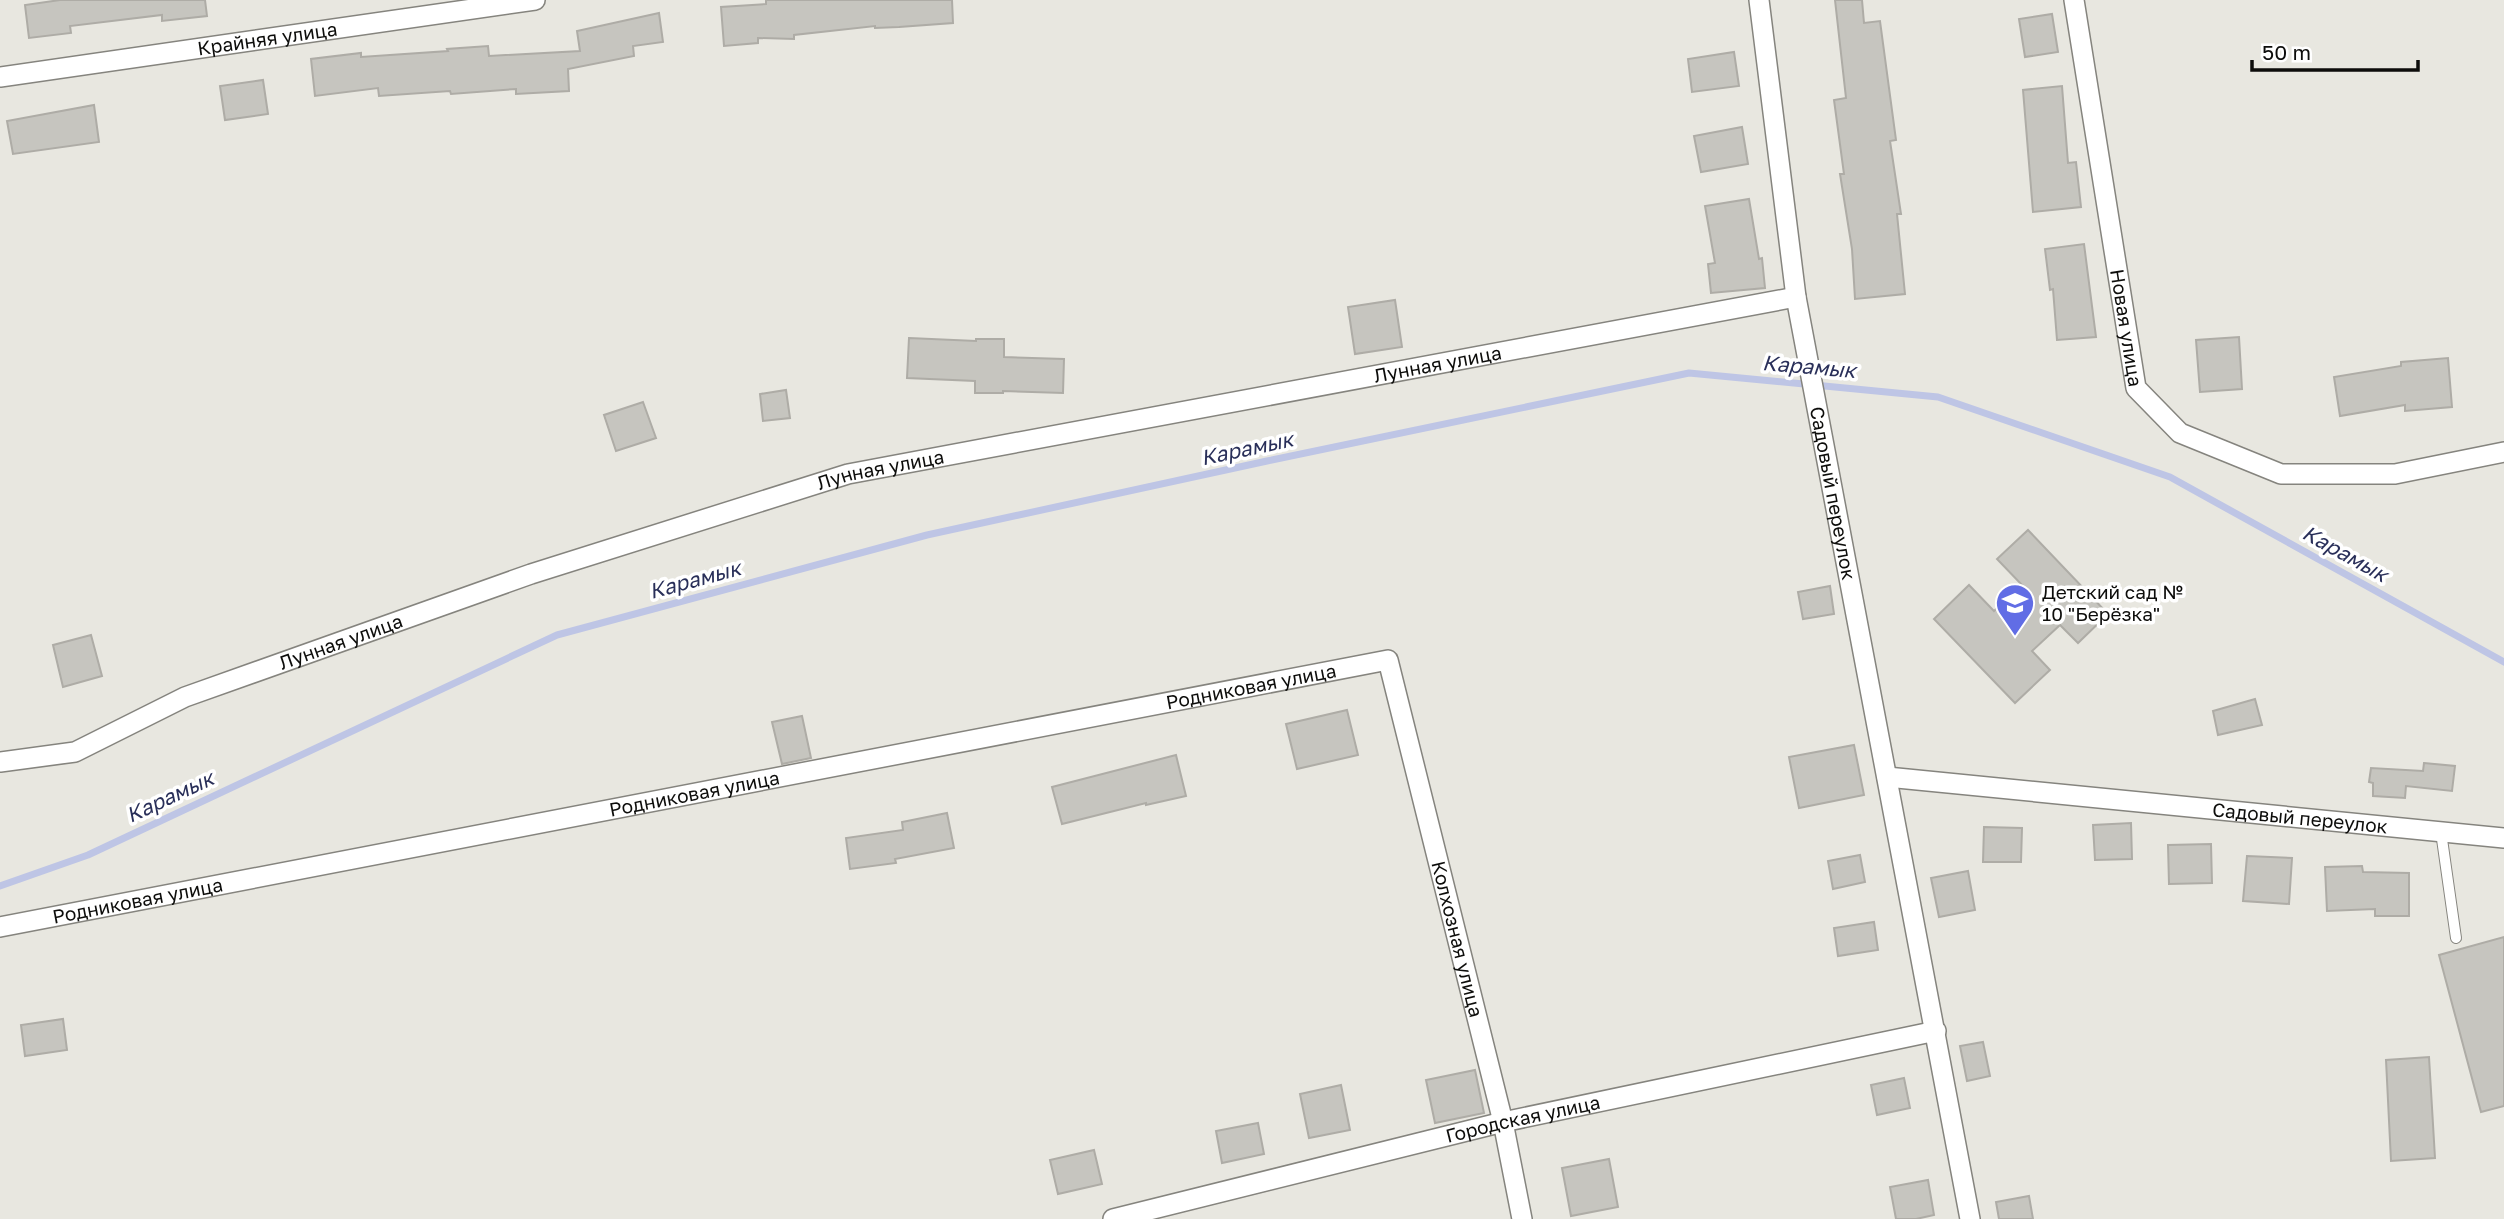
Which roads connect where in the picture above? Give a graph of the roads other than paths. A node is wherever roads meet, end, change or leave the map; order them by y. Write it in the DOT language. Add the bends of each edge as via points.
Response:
graph roads {
  1 [pos="535,0"];
  2 [pos="1759,0"];
  3 [pos="2074,0"];
  4 [pos="0,77"];
  5 [pos="1796,297"];
  6 [pos="2504,452"];
  7 [pos="1388,660"];
  8 [pos="0,762"];
  9 [pos="1887,777"];
  10 [pos="2441,832"];
  11 [pos="2504,838"];
  12 [pos="0,927"];
  13 [pos="2456,938"];
  14 [pos="1936,1031"];
  15 [pos="1503,1122"];
  16 [pos="1113,1219"];
  17 [pos="1522,1219"];
  18 [pos="1970,1219"];
  1 -- 4 [label="street, Крайняя улица"];
  2 -- 5 [label="street, Садовый переулок"];
  3 -- 6 [label="street, Новая улица" via="2136,388 2180,433 2281,474 2395,474"];
  5 -- 8 [label="street, Лунная улица" via="848,474 531,574 184,696 75,752"];
  5 -- 9 [label="street, Садовый переулок"];
  7 -- 12 [label="street, Родниковая улица"];
  7 -- 15 [label="street, Колхозная улица"];
  9 -- 10 [label="street, Садовый переулок"];
  9 -- 14 [label="street, Садовый переулок"];
  10 -- 11 [label="street, Садовый переулок"];
  10 -- 13 [label="lane"];
  14 -- 15 [label="street, Городская улица"];
  14 -- 18 [label="street, Садовый переулок"];
  15 -- 16 [label="street, Городская улица"];
  15 -- 17 [label="street, Колхозная улица"];
}
